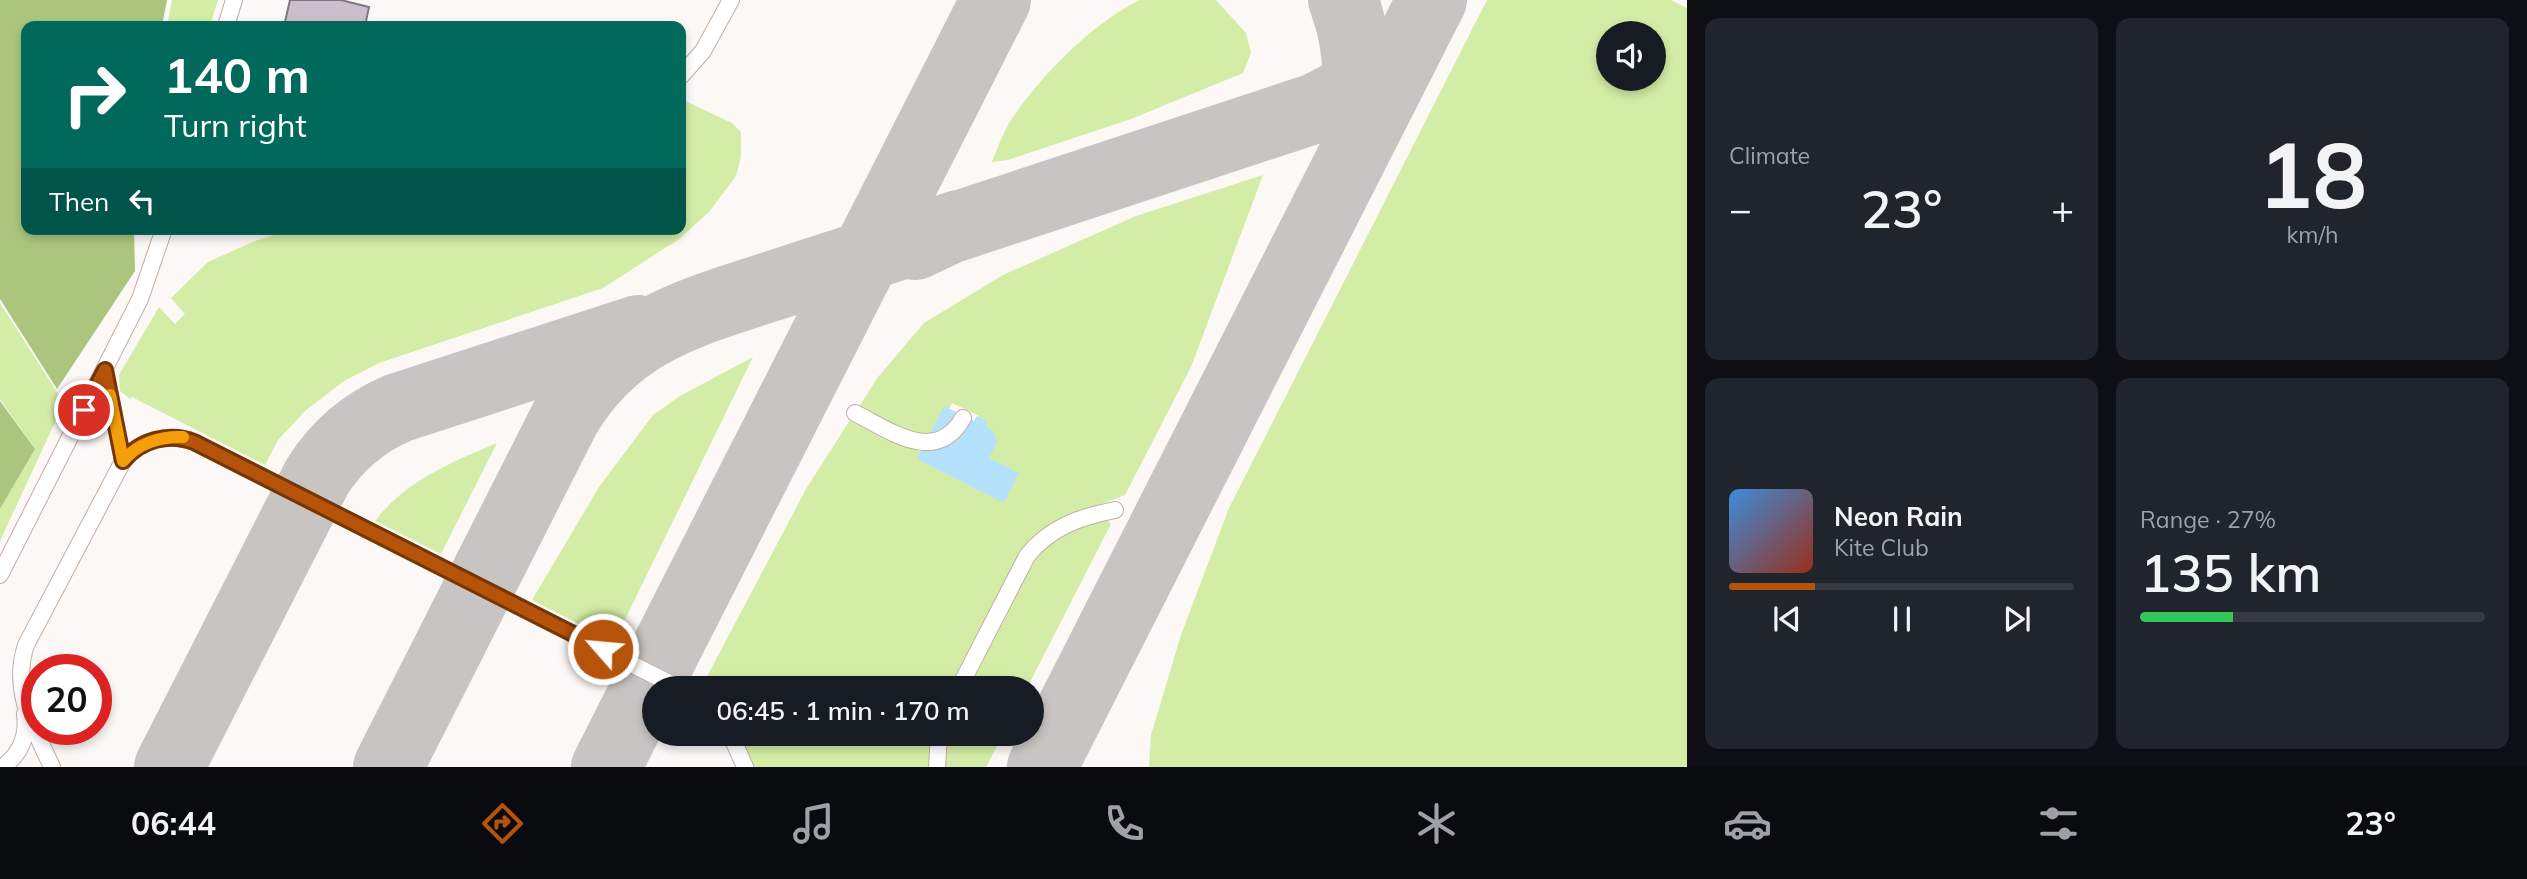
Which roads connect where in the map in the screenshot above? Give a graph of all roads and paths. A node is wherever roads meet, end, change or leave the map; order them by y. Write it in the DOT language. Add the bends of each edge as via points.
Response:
graph roads {
  1 [pos="234,0"];
  2 [pos="731,0"];
  3 [pos="228,21"];
  4 [pos="686,70"];
  5 [pos="162,235"];
  6 [pos="105,370"];
  7 [pos="855,413"];
  8 [pos="962,418"];
  9 [pos="123,461"];
  10 [pos="1115,510"];
  11 [pos="0,575"];
  12 [pos="24,654"];
  13 [pos="21,663"];
  14 [pos="655,676"];
  15 [pos="965,676"];
  16 [pos="21,688"];
  17 [pos="21,745"];
  18 [pos="42,745"];
  19 [pos="736,746"];
  20 [pos="938,746"];
  21 [pos="3,767"];
  22 [pos="52,767"];
  23 [pos="745,767"];
  24 [pos="937,767"];
  1 -- 3 [label="lane"];
  2 -- 4 [label="lane" via="703,51"];
  5 -- 6 [label="lane" via="140,299"];
  6 -- 9 [label="lane"];
  6 -- 11 [label="lane"];
  7 -- 8 [label="lane" via="912,442 940,441"];
  9 -- 12 [label="lane"];
  9 -- 14 [label="lane" via="129,453 163,438 194,442"];
  10 -- 15 [label="lane" via="1062,526 1040,540 1027,556"];
  13 -- 16 [label="lane"];
  17 -- 21 [label="lane"];
  18 -- 22 [label="lane"];
  19 -- 23 [label="lane"];
  20 -- 24 [label="lane"];
}
